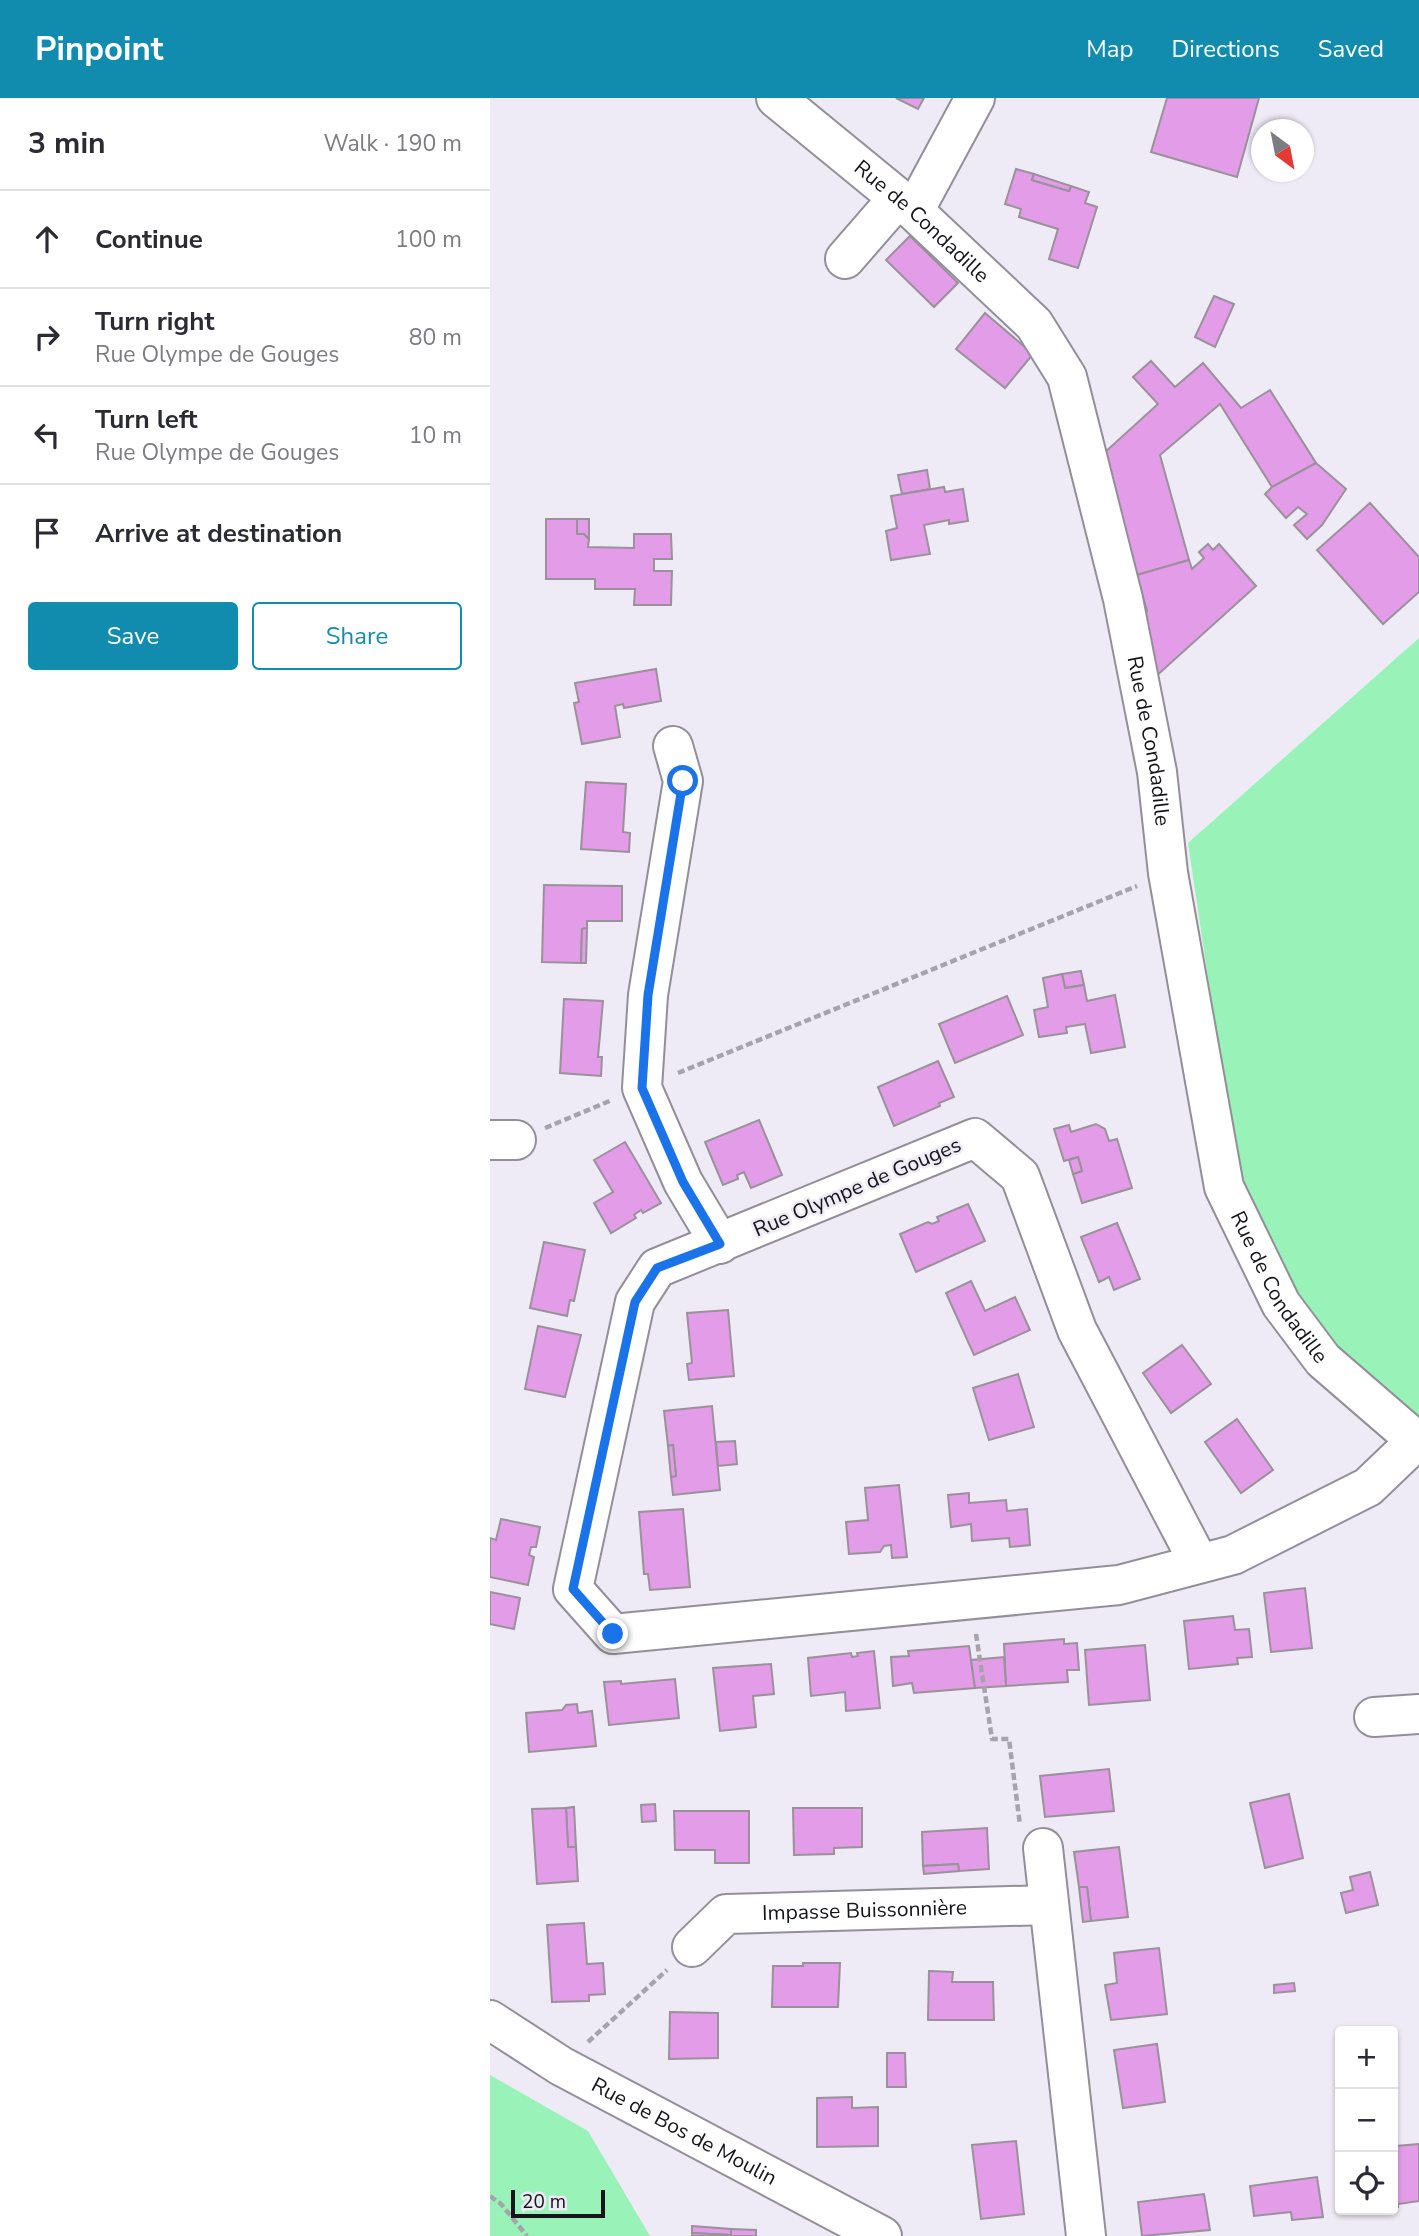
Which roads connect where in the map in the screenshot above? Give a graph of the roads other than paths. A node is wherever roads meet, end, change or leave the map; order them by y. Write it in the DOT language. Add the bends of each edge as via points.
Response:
graph roads {
  1 [pos="776,98"];
  2 [pos="975,98"];
  3 [pos="906,204"];
  4 [pos="845,259"];
  5 [pos="673,746"];
  6 [pos="720,1244"];
  7 [pos="1418,1442"];
  8 [pos="1199,1563"];
  9 [pos="1419,1714"];
  10 [pos="1374,1717"];
  11 [pos="1043,1847"];
  12 [pos="1049,1905"];
  13 [pos="692,1947"];
  14 [pos="490,2021"];
  15 [pos="882,2236"];
  16 [pos="1087,2236"];
  1 -- 3 [label="street, Rue de Condadille"];
  2 -- 3 [label="street"];
  3 -- 4 [label="street"];
  3 -- 7 [label="street, Rue de Condadille" via="1034,324 1067,377 1123,599 1157,772 1168,873 1224,1187 1281,1304 1316,1351"];
  5 -- 6 [label="street" via="683,781 648,995 642,1088 683,1182"];
  6 -- 8 [label="street, Rue Olympe de Gouges" via="975,1138 1020,1176 1077,1330"];
  6 -- 8 [label="street, Rue Olympe de Gouges" via="657,1268 635,1302 573,1589 613,1634 1119,1585"];
  7 -- 8 [label="street, Rue Olympe de Gouges" via="1368,1487 1233,1555"];
  9 -- 10 [label="street"];
  11 -- 12 [label="street"];
  12 -- 13 [label="street, Impasse Buissonnière" via="726,1914"];
  12 -- 16 [label="street"];
  14 -- 15 [label="street, Rue de Bos de Moulin" via="561,2066"];
}
